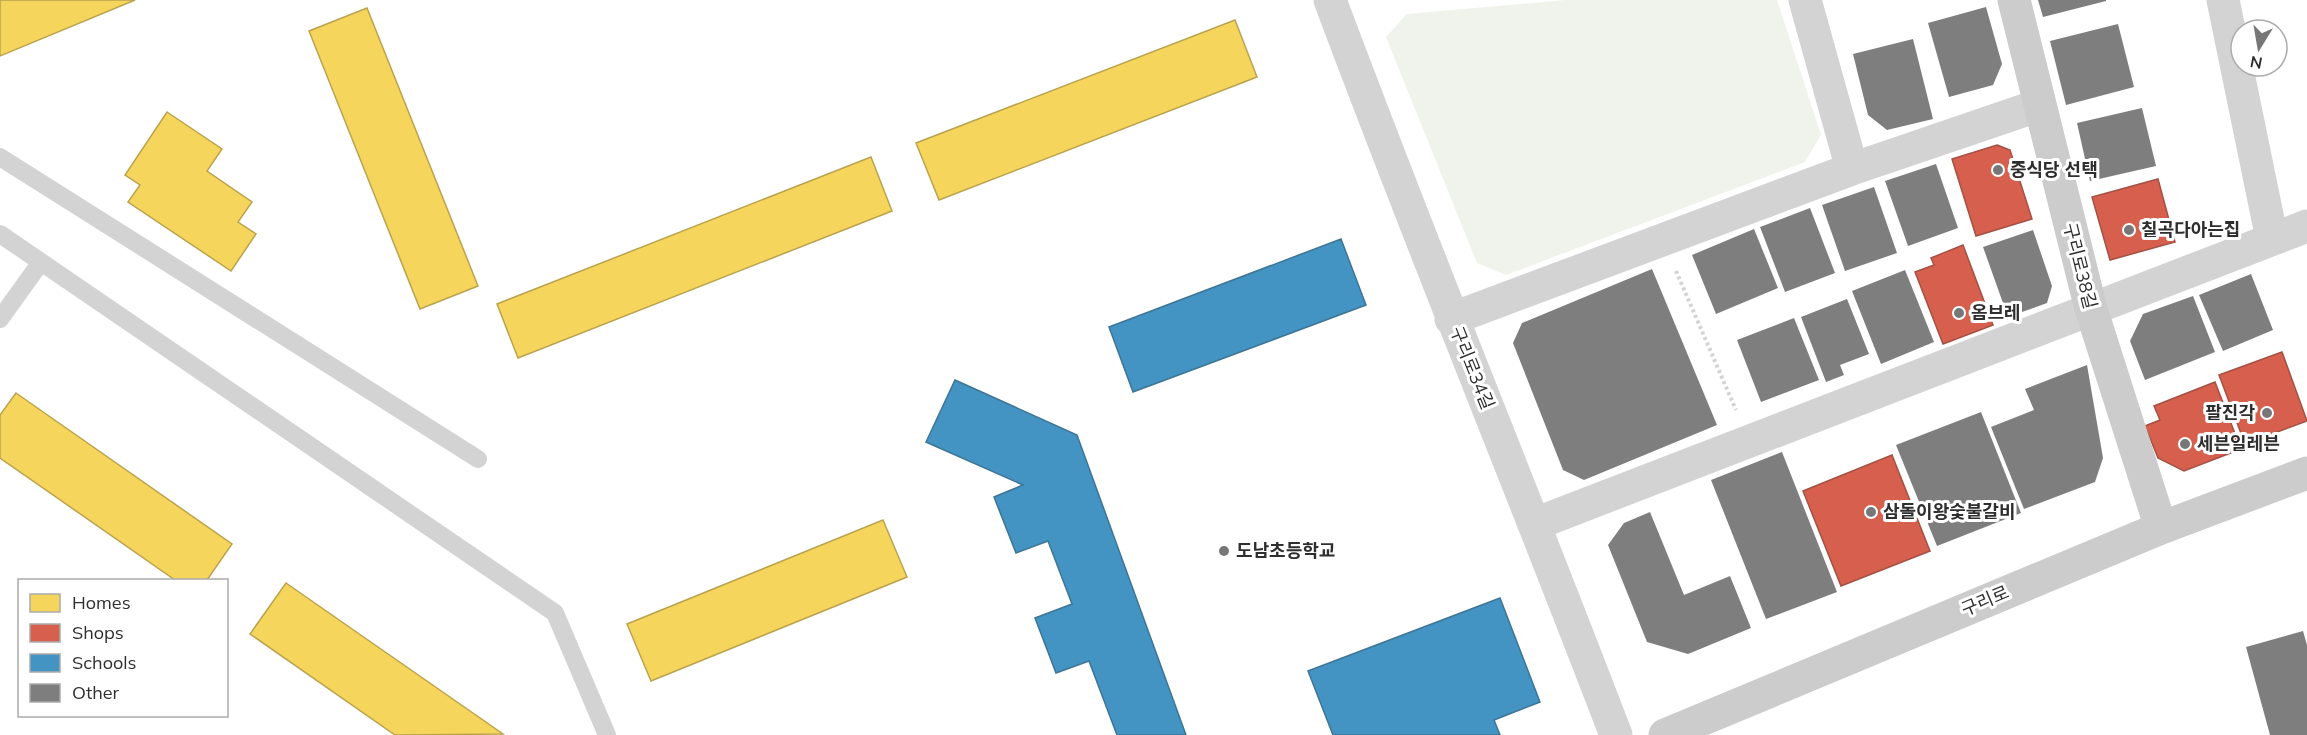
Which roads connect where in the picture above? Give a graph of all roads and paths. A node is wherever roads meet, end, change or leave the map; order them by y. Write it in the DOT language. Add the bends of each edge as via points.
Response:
graph roads {
  1 [pos="1805,0"];
  2 [pos="2014,0"];
  3 [pos="2223,0"];
  4 [pos="1339,1"];
  5 [pos="2040,105"];
  6 [pos="0,157"];
  7 [pos="1852,169"];
  8 [pos="2307,226"];
  9 [pos="0,234"];
  10 [pos="2272,239"];
  11 [pos="1663,240"];
  12 [pos="41,262"];
  13 [pos="2091,309"];
  14 [pos="0,319"];
  15 [pos="1451,319"];
  16 [pos="1749,441"];
  17 [pos="478,459"];
  18 [pos="2307,475"];
  19 [pos="1535,524"];
  20 [pos="2161,528"];
  21 [pos="607,735"];
  22 [pos="1616,735"];
  23 [pos="1665,735"];
  1 -- 7 [label="street"];
  2 -- 5 [label="street, 구리로38길"];
  3 -- 10 [label="street"];
  4 -- 15 [label="street, 구리로34길"];
  5 -- 7 [label="street"];
  5 -- 13 [label="street, 구리로38길"];
  6 -- 17 [label="lane"];
  7 -- 11 [label="street"];
  8 -- 10 [label="street"];
  9 -- 12 [label="lane"];
  10 -- 13 [label="street"];
  11 -- 15 [label="street"];
  11 -- 16 [label="path"];
  12 -- 14 [label="lane"];
  12 -- 21 [label="lane" via="555,613"];
  13 -- 16 [label="street"];
  13 -- 20 [label="street, 구리로38길"];
  15 -- 19 [label="street, 구리로34길"];
  16 -- 19 [label="street"];
  18 -- 20 [label="street, 구리로"];
  19 -- 22 [label="street, 구리로34길"];
  20 -- 23 [label="street, 구리로"];
}
